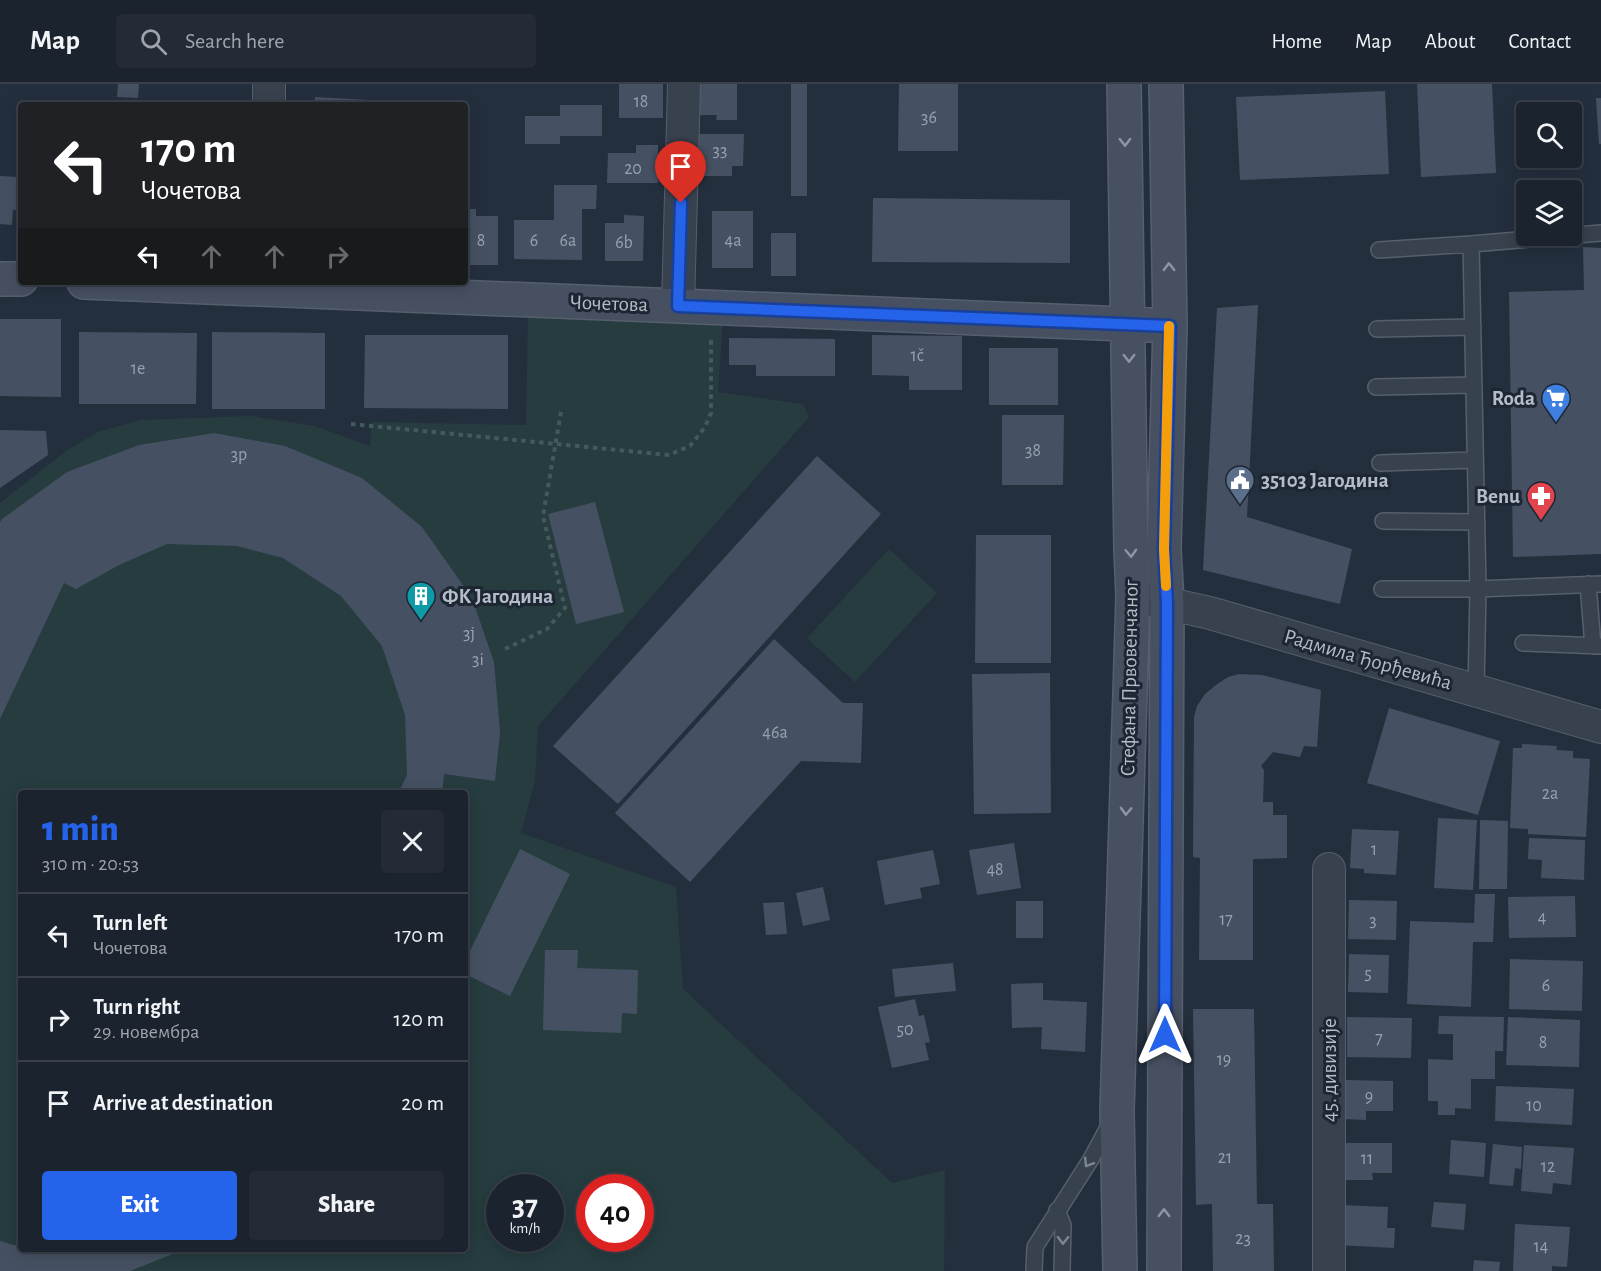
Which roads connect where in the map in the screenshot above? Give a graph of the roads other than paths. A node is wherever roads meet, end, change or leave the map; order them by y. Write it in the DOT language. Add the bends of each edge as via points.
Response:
graph roads {
  1 [pos="269,84"];
  2 [pos="684,84"];
  3 [pos="1124,84"];
  4 [pos="1166,84"];
  5 [pos="269,102"];
  6 [pos="1601,233"];
  7 [pos="1471,244"];
  8 [pos="1379,250"];
  9 [pos="0,279"];
  10 [pos="18,279"];
  11 [pos="218,285"];
  12 [pos="263,286"];
  13 [pos="678,306"];
  14 [pos="1129,324"];
  15 [pos="1170,326"];
  16 [pos="1473,327"];
  17 [pos="1377,329"];
  18 [pos="1474,384"];
  19 [pos="1376,387"];
  20 [pos="1475,460"];
  21 [pos="1380,463"];
  22 [pos="1383,521"];
  23 [pos="1477,522"];
  24 [pos="1595,584"];
  25 [pos="1382,589"];
  26 [pos="1478,589"];
  27 [pos="1133,596"];
  28 [pos="1167,603"];
  29 [pos="1522,643"];
  30 [pos="1597,646"];
  31 [pos="1476,691"];
  32 [pos="1601,727"];
  33 [pos="1329,869"];
  34 [pos="1117,1112"];
  35 [pos="1058,1210"];
  36 [pos="1034,1271"];
  37 [pos="1062,1271"];
  38 [pos="1120,1271"];
  39 [pos="1164,1271"];
  40 [pos="1329,1271"];
  1 -- 5 [label="street"];
  2 -- 13 [label="street"];
  3 -- 14 [label="street, Стефана Првовенчаног, one-way"];
  15 -- 4 [label="street, Стефана Првовенчаног, one-way"];
  6 -- 7 [label="lane"];
  7 -- 8 [label="lane"];
  7 -- 16 [label="lane"];
  9 -- 10 [label="street"];
  11 -- 12 [label="street, Чочетова"];
  12 -- 13 [label="street, Чочетова"];
  13 -- 14 [label="street, Чочетова"];
  14 -- 15 [label="street, Чочетова"];
  14 -- 27 [label="street, Стефана Првовенчаног, one-way"];
  15 -- 28 [label="street, Стефана Првовенчаног" via="1164,549"];
  16 -- 17 [label="lane"];
  16 -- 18 [label="lane"];
  18 -- 19 [label="lane"];
  18 -- 20 [label="lane"];
  20 -- 21 [label="lane"];
  20 -- 23 [label="lane"];
  22 -- 23 [label="lane"];
  23 -- 26 [label="lane"];
  24 -- 26 [label="lane"];
  24 -- 30 [label="lane"];
  25 -- 26 [label="lane"];
  26 -- 31 [label="lane"];
  27 -- 28 [label="street, Радмила Ђорђевића"];
  27 -- 34 [label="street, Стефана Првовенчаног, one-way"];
  28 -- 31 [label="street, Радмила Ђорђевића"];
  39 -- 28 [label="street, Стефана Првовенчаног, one-way"];
  29 -- 30 [label="lane"];
  31 -- 32 [label="street, Радмила Ђорђевића"];
  33 -- 40 [label="street, 45. дивизије"];
  34 -- 35 [label="lane, one-way"];
  34 -- 38 [label="street, Стефана Првовенчаног"];
  35 -- 36 [label="lane" via="1035,1247"];
  35 -- 37 [label="lane, one-way" via="1063,1225"];
}
